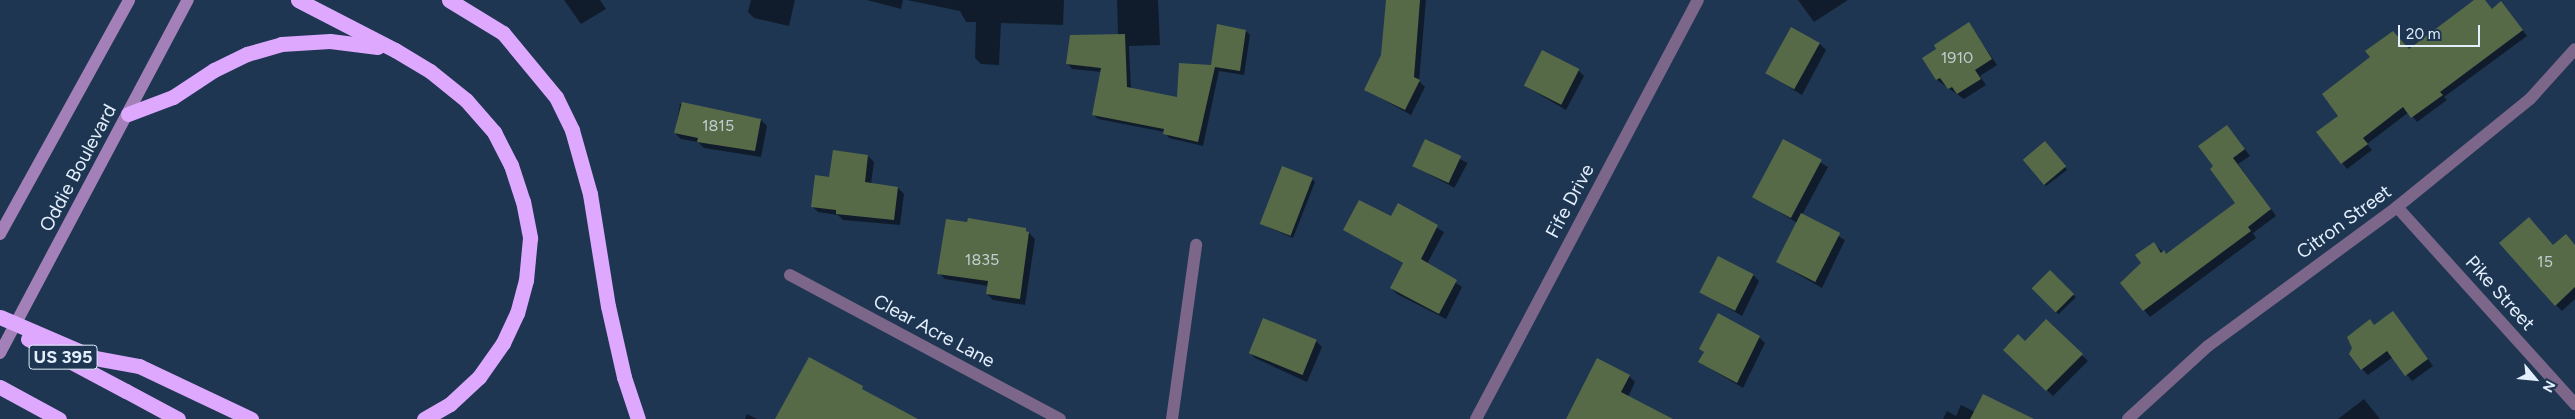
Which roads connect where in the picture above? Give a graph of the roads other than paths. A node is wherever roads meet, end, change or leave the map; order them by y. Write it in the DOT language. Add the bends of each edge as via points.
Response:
graph roads {
  1 [pos="129,0"];
  2 [pos="188,0"];
  3 [pos="298,0"];
  4 [pos="449,0"];
  5 [pos="1698,0"];
  6 [pos="2575,49"];
  7 [pos="395,50"];
  8 [pos="128,114"];
  9 [pos="2397,207"];
  10 [pos="0,234"];
  11 [pos="1196,246"];
  12 [pos="790,275"];
  13 [pos="0,317"];
  14 [pos="0,324"];
  15 [pos="0,353"];
  16 [pos="0,387"];
  17 [pos="2575,404"];
  18 [pos="59,419"];
  19 [pos="178,419"];
  20 [pos="251,419"];
  21 [pos="424,419"];
  22 [pos="638,419"];
  23 [pos="1060,419"];
  24 [pos="1172,419"];
  25 [pos="1476,419"];
  26 [pos="2128,419"];
  1 -- 10 [label="main road, Oddie Boulevard"];
  2 -- 8 [label="main road, Oddie Boulevard"];
  3 -- 7 [label="highway"];
  4 -- 22 [label="highway" via="503,33 533,65 556,97 572,130 590,194 614,332"];
  5 -- 25 [label="street, Fife Drive"];
  6 -- 9 [label="street, Citron Street" via="2530,99"];
  7 -- 8 [label="highway" via="339,41 281,44 247,54 214,70 173,97"];
  7 -- 21 [label="highway" via="430,71 466,100 494,132 511,165 523,201 530,238 526,280 517,313 503,343 479,377 450,404"];
  8 -- 15 [label="main road, Oddie Boulevard"];
  9 -- 17 [label="street, Pike Street"];
  9 -- 26 [label="street, Citron Street" via="2208,346"];
  11 -- 24 [label="street"];
  12 -- 23 [label="street, Clear Acre Lane"];
  13 -- 20 [label="highway, bridge" via="95,358 139,366"];
  14 -- 19 [label="highway, US 395, bridge"];
  16 -- 18 [label="highway, US 395"];
}
